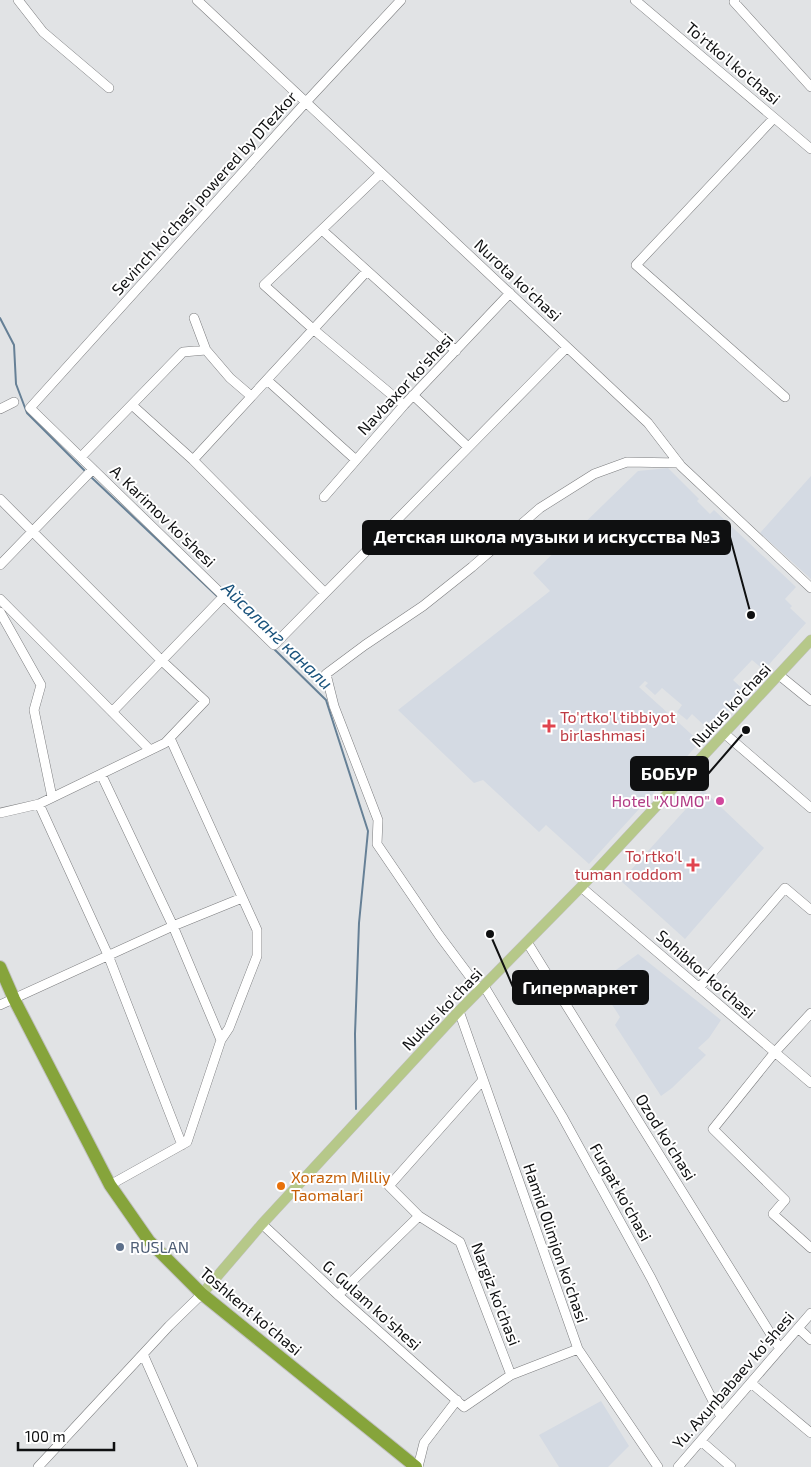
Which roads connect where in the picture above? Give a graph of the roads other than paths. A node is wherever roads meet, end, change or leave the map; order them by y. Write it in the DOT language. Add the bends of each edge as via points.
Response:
graph roads {
  1 [pos="18,0"];
  2 [pos="197,0"];
  3 [pos="401,0"];
  4 [pos="634,0"];
  5 [pos="735,0"];
  6 [pos="811,86"];
  7 [pos="109,88"];
  8 [pos="306,102"];
  9 [pos="774,118"];
  10 [pos="811,149"];
  11 [pos="381,173"];
  12 [pos="322,230"];
  13 [pos="367,271"];
  14 [pos="510,293"];
  15 [pos="194,318"];
  16 [pos="313,329"];
  17 [pos="567,347"];
  18 [pos="206,350"];
  19 [pos="456,351"];
  20 [pos="267,380"];
  21 [pos="413,395"];
  22 [pos="252,396"];
  23 [pos="785,398"];
  24 [pos="14,402"];
  25 [pos="132,405"];
  26 [pos="404,405"];
  27 [pos="30,408"];
  28 [pos="0,409"];
  29 [pos="468,447"];
  30 [pos="81,457"];
  31 [pos="193,460"];
  32 [pos="356,460"];
  33 [pos="679,463"];
  34 [pos="93,469"];
  35 [pos="324,497"];
  36 [pos="0,499"];
  37 [pos="32,532"];
  38 [pos="0,565"];
  39 [pos="811,588"];
  40 [pos="325,593"];
  41 [pos="224,596"];
  42 [pos="0,599"];
  43 [pos="0,612"];
  44 [pos="811,640"];
  45 [pos="161,660"];
  46 [pos="779,675"];
  47 [pos="811,701"];
  48 [pos="112,712"];
  49 [pos="725,734"];
  50 [pos="170,738"];
  51 [pos="150,750"];
  52 [pos="101,774"];
  53 [pos="52,797"];
  54 [pos="39,804"];
  55 [pos="811,808"];
  56 [pos="0,813"];
  57 [pos="581,887"];
  58 [pos="242,898"];
  59 [pos="811,910"];
  60 [pos="173,926"];
  61 [pos="527,942"];
  62 [pos="108,955"];
  63 [pos="0,967"];
  64 [pos="482,988"];
  65 [pos="699,988"];
  66 [pos="14,999"];
  67 [pos="0,1005"];
  68 [pos="459,1011"];
  69 [pos="811,1013"];
  70 [pos="221,1040"];
  71 [pos="775,1052"];
  72 [pos="483,1080"];
  73 [pos="811,1083"];
  74 [pos="182,1145"];
  75 [pos="110,1185"];
  76 [pos="419,1216"];
  77 [pos="262,1224"];
  78 [pos="811,1248"];
  79 [pos="202,1294"];
  80 [pos="338,1296"];
  81 [pos="811,1313"];
  82 [pos="798,1328"];
  83 [pos="811,1340"];
  84 [pos="780,1348"];
  85 [pos="578,1349"];
  86 [pos="143,1354"];
  87 [pos="512,1375"];
  88 [pos="751,1382"];
  89 [pos="457,1400"];
  90 [pos="721,1417"];
  91 [pos="811,1433"];
  92 [pos="701,1441"];
  93 [pos="38,1467"];
  94 [pos="193,1467"];
  95 [pos="417,1467"];
  96 [pos="658,1467"];
  97 [pos="678,1467"];
  98 [pos="731,1467"];
  1 -- 7 [label="street" via="43,32"];
  2 -- 8 [label="street, Nurota ko'chasi"];
  3 -- 8 [label="street, Sevinch ko'chasi powered by DTezkor"];
  4 -- 9 [label="street, To'rtko'l ko'chasi"];
  5 -- 6 [label="street"];
  8 -- 11 [label="street, Nurota ko'chasi"];
  8 -- 27 [label="street, Sevinch ko'chasi powered by DTezkor"];
  9 -- 10 [label="street, To'rtko'l ko'chasi"];
  9 -- 23 [label="street" via="636,265"];
  11 -- 12 [label="street"];
  11 -- 14 [label="street, Nurota ko'chasi"];
  12 -- 13 [label="street"];
  12 -- 16 [label="street" via="264,285"];
  13 -- 16 [label="street"];
  13 -- 19 [label="street"];
  14 -- 17 [label="street, Nurota ko'chasi"];
  14 -- 19 [label="street, Navbaxor ko'shesi"];
  15 -- 18 [label="street"];
  16 -- 20 [label="street"];
  16 -- 26 [label="street"];
  17 -- 29 [label="street"];
  17 -- 33 [label="street, Nurota ko'chasi" via="648,423"];
  18 -- 22 [label="street" via="230,378"];
  18 -- 25 [label="street" via="183,352"];
  19 -- 21 [label="street, Navbaxor ko'shesi"];
  20 -- 22 [label="street"];
  20 -- 32 [label="street"];
  21 -- 26 [label="street, Navbaxor ko'shesi"];
  21 -- 29 [label="street"];
  22 -- 31 [label="street"];
  24 -- 28 [label="street"];
  25 -- 30 [label="street"];
  25 -- 31 [label="street"];
  26 -- 32 [label="street, Navbaxor ko'shesi"];
  27 -- 30 [label="street, A. Karimov ko'shesi"];
  29 -- 40 [label="street"];
  30 -- 34 [label="street, A. Karimov ko'shesi"];
  31 -- 40 [label="street"];
  32 -- 35 [label="street, Navbaxor ko'shesi"];
  33 -- 39 [label="street, Nurota ko'chasi"];
  33 -- 64 [label="street, Furqat ko'chasi" via="627,462 594,474 540,508 422,606 326,674 334,706 378,820 377,844 439,935"];
  34 -- 37 [label="street"];
  34 -- 41 [label="street, A. Karimov ko'shesi"];
  36 -- 37 [label="street"];
  37 -- 38 [label="street"];
  37 -- 45 [label="street"];
  40 -- 41 [label="street, A. Karimov ko'shesi" via="274,645"];
  41 -- 45 [label="street"];
  42 -- 48 [label="street"];
  43 -- 53 [label="street" via="41,685 34,710"];
  44 -- 46 [label="main road, Nukus ko'chasi"];
  45 -- 48 [label="street"];
  45 -- 50 [label="street" via="205,701"];
  46 -- 47 [label="street"];
  46 -- 49 [label="main road, Nukus ko'chasi"];
  48 -- 51 [label="street"];
  49 -- 55 [label="street"];
  49 -- 57 [label="main road, Nukus ko'chasi"];
  50 -- 51 [label="street"];
  50 -- 58 [label="street"];
  51 -- 52 [label="street"];
  52 -- 53 [label="street"];
  52 -- 60 [label="street"];
  53 -- 54 [label="street"];
  54 -- 56 [label="street"];
  54 -- 62 [label="street"];
  57 -- 61 [label="main road, Nukus ko'chasi"];
  57 -- 65 [label="street, Sohibkor ko'chasi"];
  58 -- 60 [label="street"];
  58 -- 70 [label="street" via="256,930 257,956 229,1028"];
  59 -- 65 [label="street" via="785,888"];
  60 -- 62 [label="street"];
  60 -- 70 [label="street"];
  61 -- 64 [label="main road, Nukus ko'chasi"];
  61 -- 84 [label="street, Ozod ko'chasi"];
  62 -- 66 [label="street"];
  62 -- 74 [label="street"];
  63 -- 66 [label="highway, Toshkent ko'chasi"];
  64 -- 68 [label="main road, Nukus ko'chasi"];
  64 -- 90 [label="street, Furqat ko'chasi" via="562,1116 651,1278"];
  65 -- 71 [label="street, Sohibkor ko'chasi"];
  66 -- 67 [label="street"];
  66 -- 75 [label="highway, Toshkent ko'chasi"];
  68 -- 72 [label="street, Hamid Olimjon ko'chasi"];
  68 -- 77 [label="main road, Nukus ko'chasi"];
  69 -- 71 [label="street"];
  70 -- 74 [label="street" via="188,1142"];
  71 -- 73 [label="street, Sohibkor ko'chasi"];
  71 -- 78 [label="street" via="714,1129 785,1200 773,1214"];
  72 -- 76 [label="street, Nargiz ko'chasi" via="389,1186"];
  72 -- 85 [label="street, Hamid Olimjon ko'chasi"];
  74 -- 75 [label="street"];
  75 -- 79 [label="highway, Toshkent ko'chasi" via="149,1241"];
  76 -- 80 [label="street"];
  76 -- 87 [label="street, Nargiz ko'chasi" via="460,1242"];
  77 -- 79 [label="main road, Nukus ko'chasi"];
  77 -- 80 [label="street, G. Gulam ko'shesi"];
  79 -- 86 [label="street"];
  79 -- 95 [label="highway, Toshkent ko'chasi"];
  80 -- 89 [label="street, G. Gulam ko'shesi"];
  81 -- 82 [label="street, Yu. Axunbabaev ko'shesi"];
  82 -- 83 [label="street"];
  82 -- 84 [label="street, Yu. Axunbabaev ko'shesi"];
  84 -- 88 [label="street, Yu. Axunbabaev ko'shesi"];
  85 -- 87 [label="street"];
  85 -- 96 [label="street, Hamid Olimjon ko'chasi"];
  86 -- 93 [label="street"];
  86 -- 94 [label="street"];
  87 -- 89 [label="street, G. Gulam ko'shesi" via="464,1407"];
  88 -- 90 [label="street, Yu. Axunbabaev ko'shesi"];
  88 -- 91 [label="street"];
  89 -- 95 [label="street" via="424,1443"];
  90 -- 92 [label="street, Yu. Axunbabaev ko'shesi"];
  92 -- 97 [label="street, Yu. Axunbabaev ko'shesi"];
  92 -- 98 [label="street"];
}
